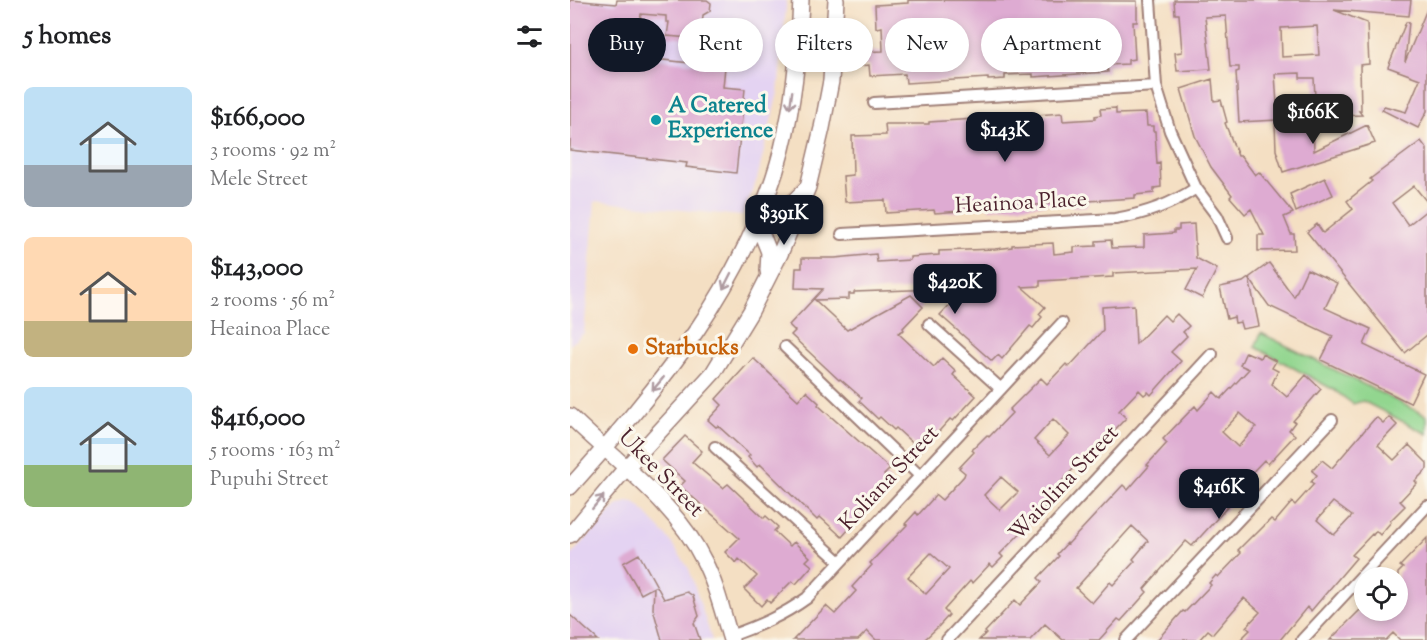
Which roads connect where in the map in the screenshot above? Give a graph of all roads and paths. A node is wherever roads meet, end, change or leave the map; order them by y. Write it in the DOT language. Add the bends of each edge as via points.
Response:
graph roads {
  1 [pos="801,0"];
  2 [pos="836,0"];
  3 [pos="1150,0"];
  4 [pos="1156,86"];
  5 [pos="874,103"];
  6 [pos="808,187"];
  7 [pos="1196,188"];
  8 [pos="757,222"];
  9 [pos="842,234"];
  10 [pos="1227,238"];
  11 [pos="768,278"];
  12 [pos="1062,323"];
  13 [pos="929,324"];
  14 [pos="785,347"];
  15 [pos="1212,354"];
  16 [pos="1001,389"];
  17 [pos="570,416"];
  18 [pos="1332,420"];
  19 [pos="714,447"];
  20 [pos="604,448"];
  21 [pos="626,468"];
  22 [pos="920,476"];
  23 [pos="570,487"];
  24 [pos="1427,506"];
  25 [pos="570,535"];
  26 [pos="840,562"];
  27 [pos="730,638"];
  28 [pos="947,640"];
  29 [pos="1126,640"];
  30 [pos="1302,640"];
  1 -- 8 [label="main road, one-way" via="790,113"];
  2 -- 6 [label="main road" via="830,89"];
  3 -- 4 [label="street"];
  4 -- 5 [label="street"];
  4 -- 7 [label="street" via="1170,131"];
  6 -- 8 [label="main road" via="794,201"];
  6 -- 11 [label="main road"];
  7 -- 9 [label="street, Heainoa Place" via="1154,210 1115,219"];
  7 -- 10 [label="street" via="1217,216"];
  8 -- 11 [label="main road" via="769,252"];
  8 -- 20 [label="main road, one-way" via="716,302 672,367"];
  11 -- 21 [label="main road" via="713,372"];
  12 -- 16 [label="street, Koliana Street"];
  13 -- 16 [label="street"];
  14 -- 22 [label="street"];
  15 -- 28 [label="street, Waiolina Street"];
  16 -- 22 [label="street, Koliana Street"];
  17 -- 20 [label="main road, Ukee Street"];
  18 -- 29 [label="street"];
  19 -- 26 [label="street"];
  20 -- 21 [label="main road, Ukee Street"];
  20 -- 23 [label="main road"];
  25 -- 21 [label="main road, one-way"];
  21 -- 27 [label="main road, Ukee Street" via="671,512 697,547"];
  22 -- 26 [label="street, Koliana Street"];
  24 -- 30 [label="street"];
  26 -- 27 [label="street, Koliana Street" via="807,598 787,613"];
}
